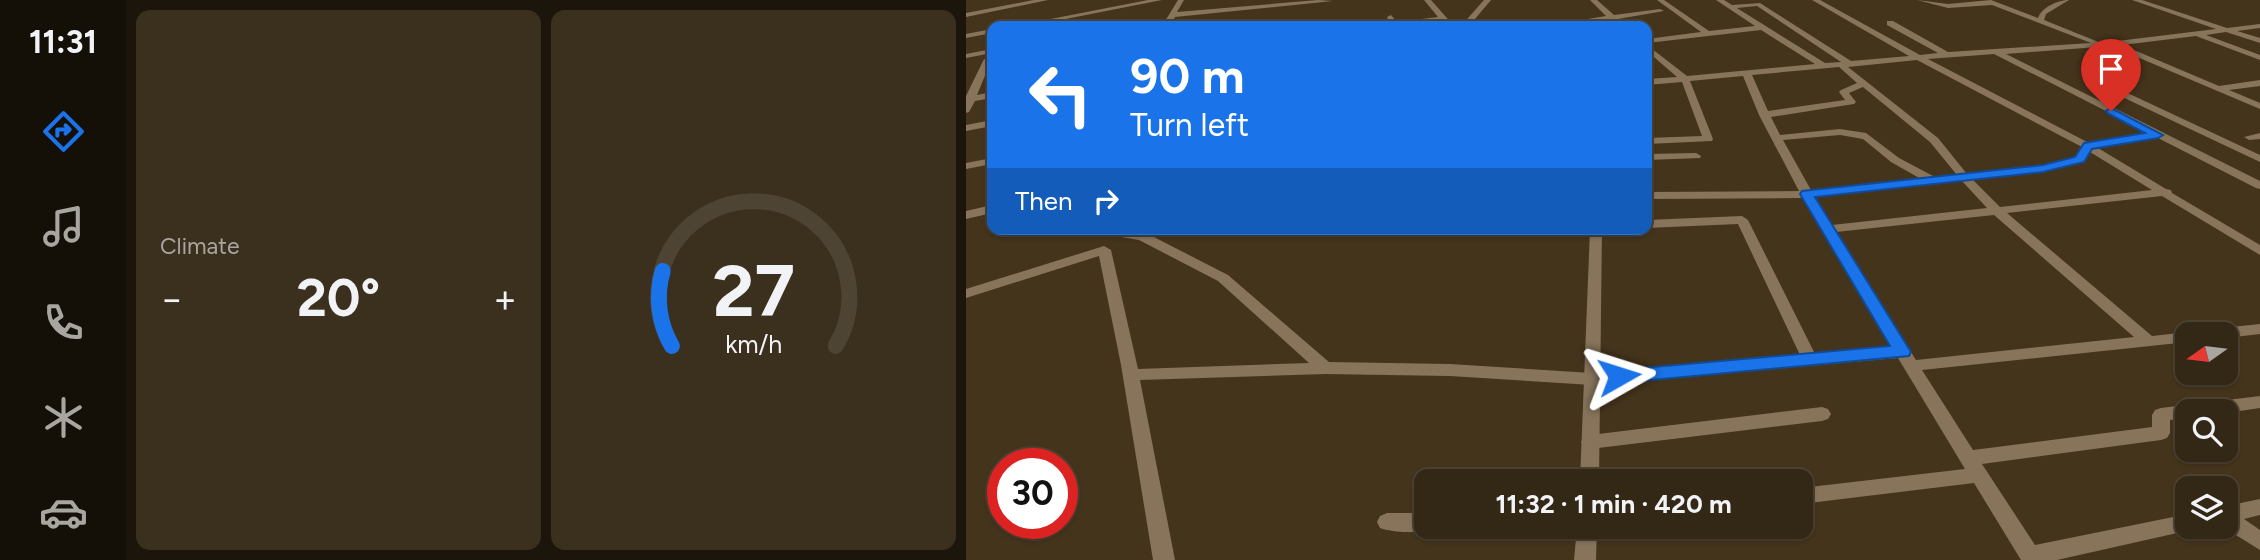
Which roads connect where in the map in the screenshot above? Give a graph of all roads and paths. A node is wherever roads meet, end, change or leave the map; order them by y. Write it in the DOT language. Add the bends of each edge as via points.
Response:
graph roads {
  1 [pos="1045,0"];
  2 [pos="1159,0"];
  3 [pos="1181,0"];
  4 [pos="1330,0"];
  5 [pos="1427,0"];
  6 [pos="1489,0"];
  7 [pos="1593,0"];
  8 [pos="1660,0"];
  9 [pos="1720,0"];
  10 [pos="1815,0"];
  11 [pos="1920,0"];
  12 [pos="2054,0"];
  13 [pos="2135,0"];
  14 [pos="1988,1"];
  15 [pos="2065,1"];
  16 [pos="1731,7"];
  17 [pos="1660,11"];
  18 [pos="967,15"];
  19 [pos="1172,15"];
  20 [pos="1391,17"];
  21 [pos="1443,19"];
  22 [pos="1614,19"];
  23 [pos="1048,21"];
  24 [pos="1169,21"];
  25 [pos="1333,21"];
  26 [pos="1392,21"];
  27 [pos="1427,21"];
  28 [pos="1470,21"];
  29 [pos="1595,21"];
  30 [pos="1616,21"];
  31 [pos="2040,21"];
  32 [pos="1890,23"];
  33 [pos="2260,26"];
  34 [pos="1765,27"];
  35 [pos="987,30"];
  36 [pos="2227,30"];
  37 [pos="987,32"];
  38 [pos="1708,34"];
  39 [pos="2195,34"];
  40 [pos="966,36"];
  41 [pos="1652,40"];
  42 [pos="2260,41"];
  43 [pos="2112,44"];
  44 [pos="2101,45"];
  45 [pos="1652,51"];
  46 [pos="1995,51"];
  47 [pos="987,52"];
  48 [pos="1947,55"];
  49 [pos="966,56"];
  50 [pos="1919,58"];
  51 [pos="2260,58"];
  52 [pos="1847,65"];
  53 [pos="982,67"];
  54 [pos="1825,67"];
  55 [pos="1747,74"];
  56 [pos="2087,77"];
  57 [pos="1685,79"];
  58 [pos="1652,82"];
  59 [pos="1864,83"];
  60 [pos="2260,83"];
  61 [pos="2218,88"];
  62 [pos="987,96"];
  63 [pos="969,98"];
  64 [pos="2260,106"];
  65 [pos="966,110"];
  66 [pos="1764,115"];
  67 [pos="987,124"];
  68 [pos="966,128"];
  69 [pos="2158,135"];
  70 [pos="1776,138"];
  71 [pos="1652,141"];
  72 [pos="2088,146"];
  73 [pos="1696,156"];
  74 [pos="1652,157"];
  75 [pos="2260,159"];
  76 [pos="987,162"];
  77 [pos="966,166"];
  78 [pos="1963,177"];
  79 [pos="1933,181"];
  80 [pos="2260,186"];
  81 [pos="2167,192"];
  82 [pos="1807,194"];
  83 [pos="1652,196"];
  84 [pos="987,210"];
  85 [pos="1999,211"];
  86 [pos="966,215"];
  87 [pos="1652,224"];
  88 [pos="1828,229"];
  89 [pos="1132,235"];
  90 [pos="1596,235"];
  91 [pos="2260,251"];
  92 [pos="966,294"];
  93 [pos="2259,330"];
  94 [pos="2238,332"];
  95 [pos="2175,338"];
  96 [pos="2148,341"];
  97 [pos="1809,358"];
  98 [pos="1906,359"];
  99 [pos="1325,368"];
  100 [pos="1131,375"];
  101 [pos="1592,379"];
  102 [pos="2260,402"];
  103 [pos="2238,405"];
  104 [pos="2175,413"];
  105 [pos="1822,414"];
  106 [pos="1590,442"];
  107 [pos="1967,458"];
  108 [pos="1589,469"];
  109 [pos="1978,475"];
  110 [pos="1813,495"];
  111 [pos="2260,507"];
  112 [pos="2238,513"];
  113 [pos="1387,522"];
  114 [pos="1414,522"];
  115 [pos="2238,525"];
  116 [pos="2175,526"];
  117 [pos="1587,539"];
  118 [pos="2260,541"];
  119 [pos="2032,558"];
  120 [pos="1164,560"];
  121 [pos="1586,560"];
  1 -- 18 [label="street"];
  2 -- 23 [label="street"];
  3 -- 19 [label="street"];
  4 -- 19 [label="street"];
  4 -- 25 [label="street"];
  5 -- 21 [label="street"];
  6 -- 28 [label="street"];
  7 -- 22 [label="street"];
  8 -- 38 [label="street"];
  9 -- 16 [label="street"];
  10 -- 50 [label="street"];
  11 -- 14 [label="street" via="1948,6"];
  12 -- 15 [label="street"];
  13 -- 36 [label="street"];
  14 -- 31 [label="street"];
  15 -- 31 [label="street" via="2043,13"];
  16 -- 34 [label="street"];
  16 -- 52 [label="street" via="1758,4"];
  17 -- 22 [label="street"];
  18 -- 35 [label="street"];
  19 -- 24 [label="street"];
  20 -- 26 [label="street"];
  21 -- 27 [label="street"];
  22 -- 29 [label="street"];
  22 -- 30 [label="street"];
  31 -- 44 [label="street"];
  32 -- 48 [label="street"];
  33 -- 36 [label="street"];
  34 -- 38 [label="street"];
  34 -- 54 [label="street"];
  36 -- 39 [label="street"];
  36 -- 42 [label="street"];
  37 -- 40 [label="street"];
  38 -- 41 [label="street"];
  39 -- 43 [label="street"];
  39 -- 51 [label="street"];
  43 -- 44 [label="street"];
  43 -- 61 [label="street"];
  44 -- 46 [label="street"];
  45 -- 57 [label="street"];
  46 -- 48 [label="street"];
  46 -- 69 [label="street"];
  47 -- 49 [label="street"];
  48 -- 50 [label="street"];
  50 -- 52 [label="street"];
  50 -- 72 [label="street"];
  52 -- 54 [label="street"];
  52 -- 59 [label="street"];
  53 -- 63 [label="street"];
  54 -- 55 [label="street"];
  55 -- 57 [label="street"];
  55 -- 66 [label="street"];
  56 -- 75 [label="street"];
  57 -- 58 [label="street"];
  57 -- 71 [label="street" via="1708,139"];
  59 -- 66 [label="street" via="1844,92 1851,102"];
  59 -- 78 [label="street" via="1934,140"];
  60 -- 61 [label="street"];
  61 -- 64 [label="street"];
  62 -- 63 [label="street"];
  63 -- 65 [label="street"];
  66 -- 70 [label="street"];
  67 -- 68 [label="street"];
  69 -- 72 [label="street"];
  69 -- 80 [label="street"];
  70 -- 79 [label="street" via="1840,132 1866,136 1895,160"];
  70 -- 82 [label="street"];
  72 -- 78 [label="street" via="2080,159 2043,169"];
  72 -- 81 [label="street"];
  73 -- 74 [label="street"];
  76 -- 77 [label="street"];
  78 -- 79 [label="street"];
  78 -- 85 [label="street"];
  79 -- 82 [label="street"];
  81 -- 85 [label="street"];
  81 -- 91 [label="street"];
  82 -- 83 [label="street"];
  82 -- 88 [label="street"];
  84 -- 86 [label="street"];
  85 -- 88 [label="street"];
  85 -- 96 [label="street"];
  87 -- 97 [label="street" via="1742,220"];
  88 -- 98 [label="street"];
  89 -- 99 [label="street" via="1223,278"];
  90 -- 101 [label="street"];
  92 -- 100 [label="street" via="1104,250"];
  93 -- 94 [label="street"];
  95 -- 96 [label="street"];
  96 -- 98 [label="street"];
  97 -- 98 [label="street"];
  97 -- 101 [label="street"];
  98 -- 107 [label="street"];
  99 -- 100 [label="street"];
  99 -- 101 [label="street"];
  100 -- 120 [label="street"];
  101 -- 106 [label="street"];
  102 -- 103 [label="street"];
  104 -- 107 [label="street" via="2161,415 2161,433"];
  105 -- 106 [label="street"];
  106 -- 108 [label="street"];
  107 -- 109 [label="street"];
  109 -- 110 [label="street"];
  109 -- 119 [label="street"];
  111 -- 112 [label="street"];
  113 -- 114 [label="street"];
  115 -- 118 [label="street"];
  116 -- 119 [label="street"];
  117 -- 121 [label="street"];
}
